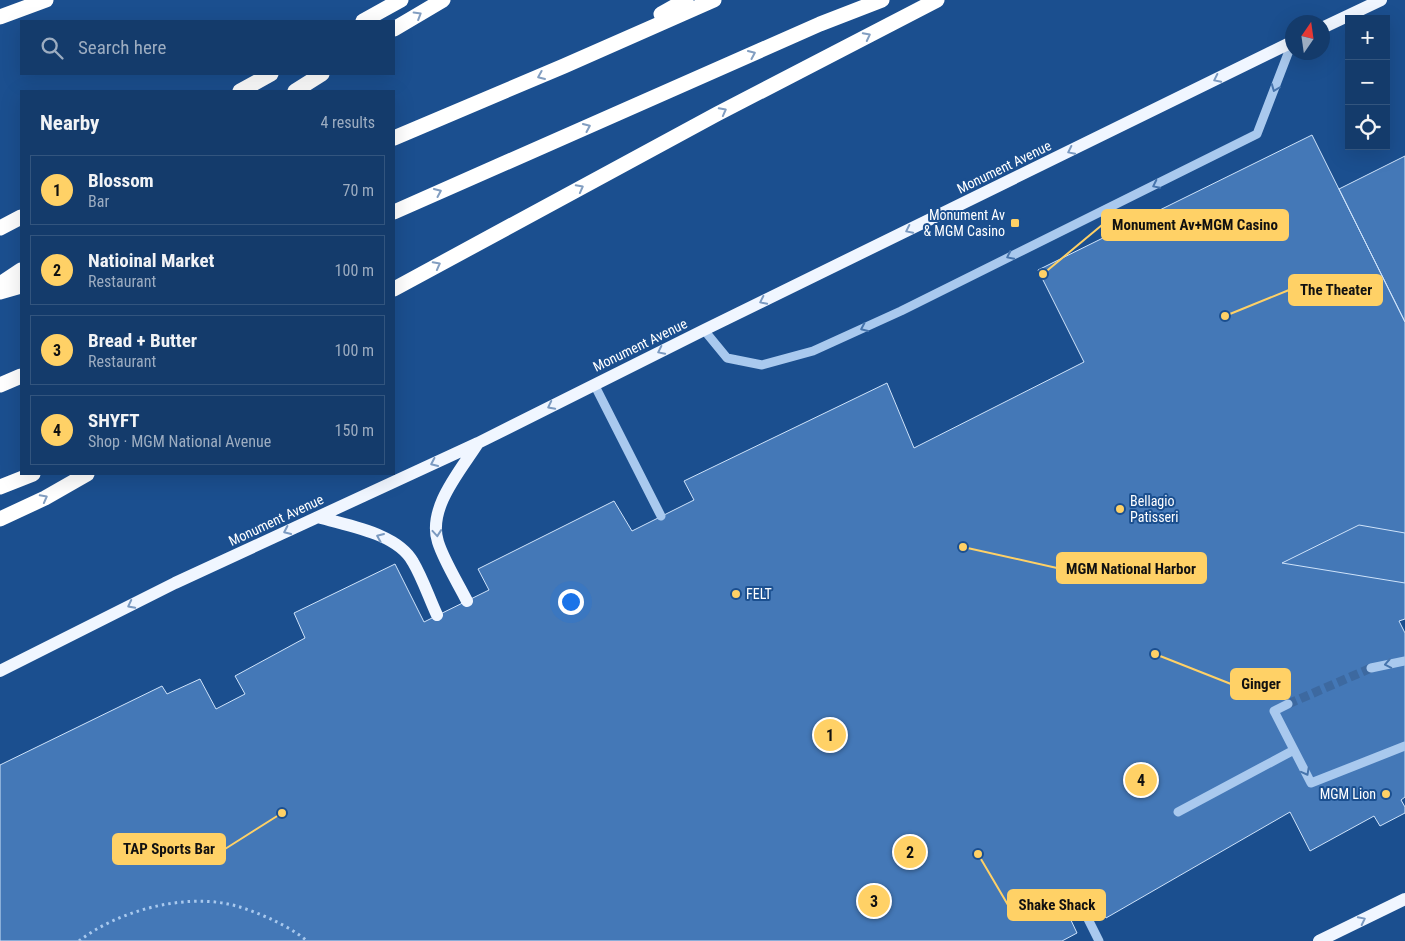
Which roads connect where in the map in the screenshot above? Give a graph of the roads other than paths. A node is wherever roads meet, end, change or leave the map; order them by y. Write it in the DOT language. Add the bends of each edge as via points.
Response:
graph roads {
  1 [pos="46,0"];
  2 [pos="400,0"];
  3 [pos="443,0"];
  4 [pos="686,0"];
  5 [pos="714,0"];
  6 [pos="882,0"];
  7 [pos="937,0"];
  8 [pos="1380,0"];
  9 [pos="0,17"];
  10 [pos="365,20"];
  11 [pos="1330,24"];
  12 [pos="395,28"];
  13 [pos="1285,45"];
  14 [pos="1285,60"];
  15 [pos="564,66"];
  16 [pos="269,75"];
  17 [pos="320,75"];
  18 [pos="242,90"];
  19 [pos="297,90"];
  20 [pos="395,138"];
  21 [pos="395,212"];
  22 [pos="20,218"];
  23 [pos="0,228"];
  24 [pos="20,271"];
  25 [pos="0,284"];
  26 [pos="20,286"];
  27 [pos="395,287"];
  28 [pos="0,292"];
  29 [pos="704,330"];
  30 [pos="20,376"];
  31 [pos="594,384"];
  32 [pos="0,385"];
  33 [pos="478,443"];
  34 [pos="30,475"];
  35 [pos="85,475"];
  36 [pos="0,487"];
  37 [pos="661,516"];
  38 [pos="318,517"];
  39 [pos="0,520"];
  40 [pos="467,601"];
  41 [pos="437,615"];
  42 [pos="1405,661"];
  43 [pos="1371,668"];
  44 [pos="0,671"];
  45 [pos="1288,704"];
  46 [pos="1405,746"];
  47 [pos="1294,750"];
  48 [pos="1178,812"];
  49 [pos="1405,899"];
  50 [pos="1083,909"];
  51 [pos="1099,941"];
  52 [pos="1319,941"];
  1 -- 9 [label="highway"];
  2 -- 10 [label="highway"];
  12 -- 3 [label="highway, one-way"];
  4 -- 15 [label="highway"];
  5 -- 15 [label="highway"];
  21 -- 6 [label="highway, one-way" via="820,24"];
  27 -- 7 [label="highway, one-way"];
  8 -- 11 [label="main road"];
  13 -- 29 [label="main road, Monument Avenue, one-way"];
  14 -- 29 [label="lane, one-way" via="1258,134 901,311 813,351 762,365 726,358"];
  15 -- 20 [label="highway, one-way"];
  16 -- 18 [label="highway"];
  17 -- 19 [label="highway"];
  22 -- 23 [label="highway"];
  24 -- 25 [label="highway"];
  26 -- 28 [label="highway"];
  29 -- 31 [label="main road, Monument Avenue, one-way"];
  30 -- 32 [label="highway"];
  31 -- 33 [label="main road, Monument Avenue, one-way"];
  31 -- 37 [label="lane"];
  33 -- 38 [label="main road, Monument Avenue, one-way"];
  33 -- 40 [label="main road, one-way" via="440,502 436,526 438,542"];
  34 -- 36 [label="highway"];
  39 -- 35 [label="highway, one-way"];
  41 -- 38 [label="main road, one-way" via="413,561 400,547 380,536"];
  38 -- 44 [label="main road, Monument Avenue, one-way" via="175,583"];
  42 -- 43 [label="lane, one-way"];
  45 -- 47 [label="lane" via="1274,711"];
  47 -- 46 [label="lane, one-way" via="1311,783"];
  47 -- 48 [label="lane"];
  52 -- 49 [label="main road, one-way"];
  50 -- 51 [label="lane"];
}
